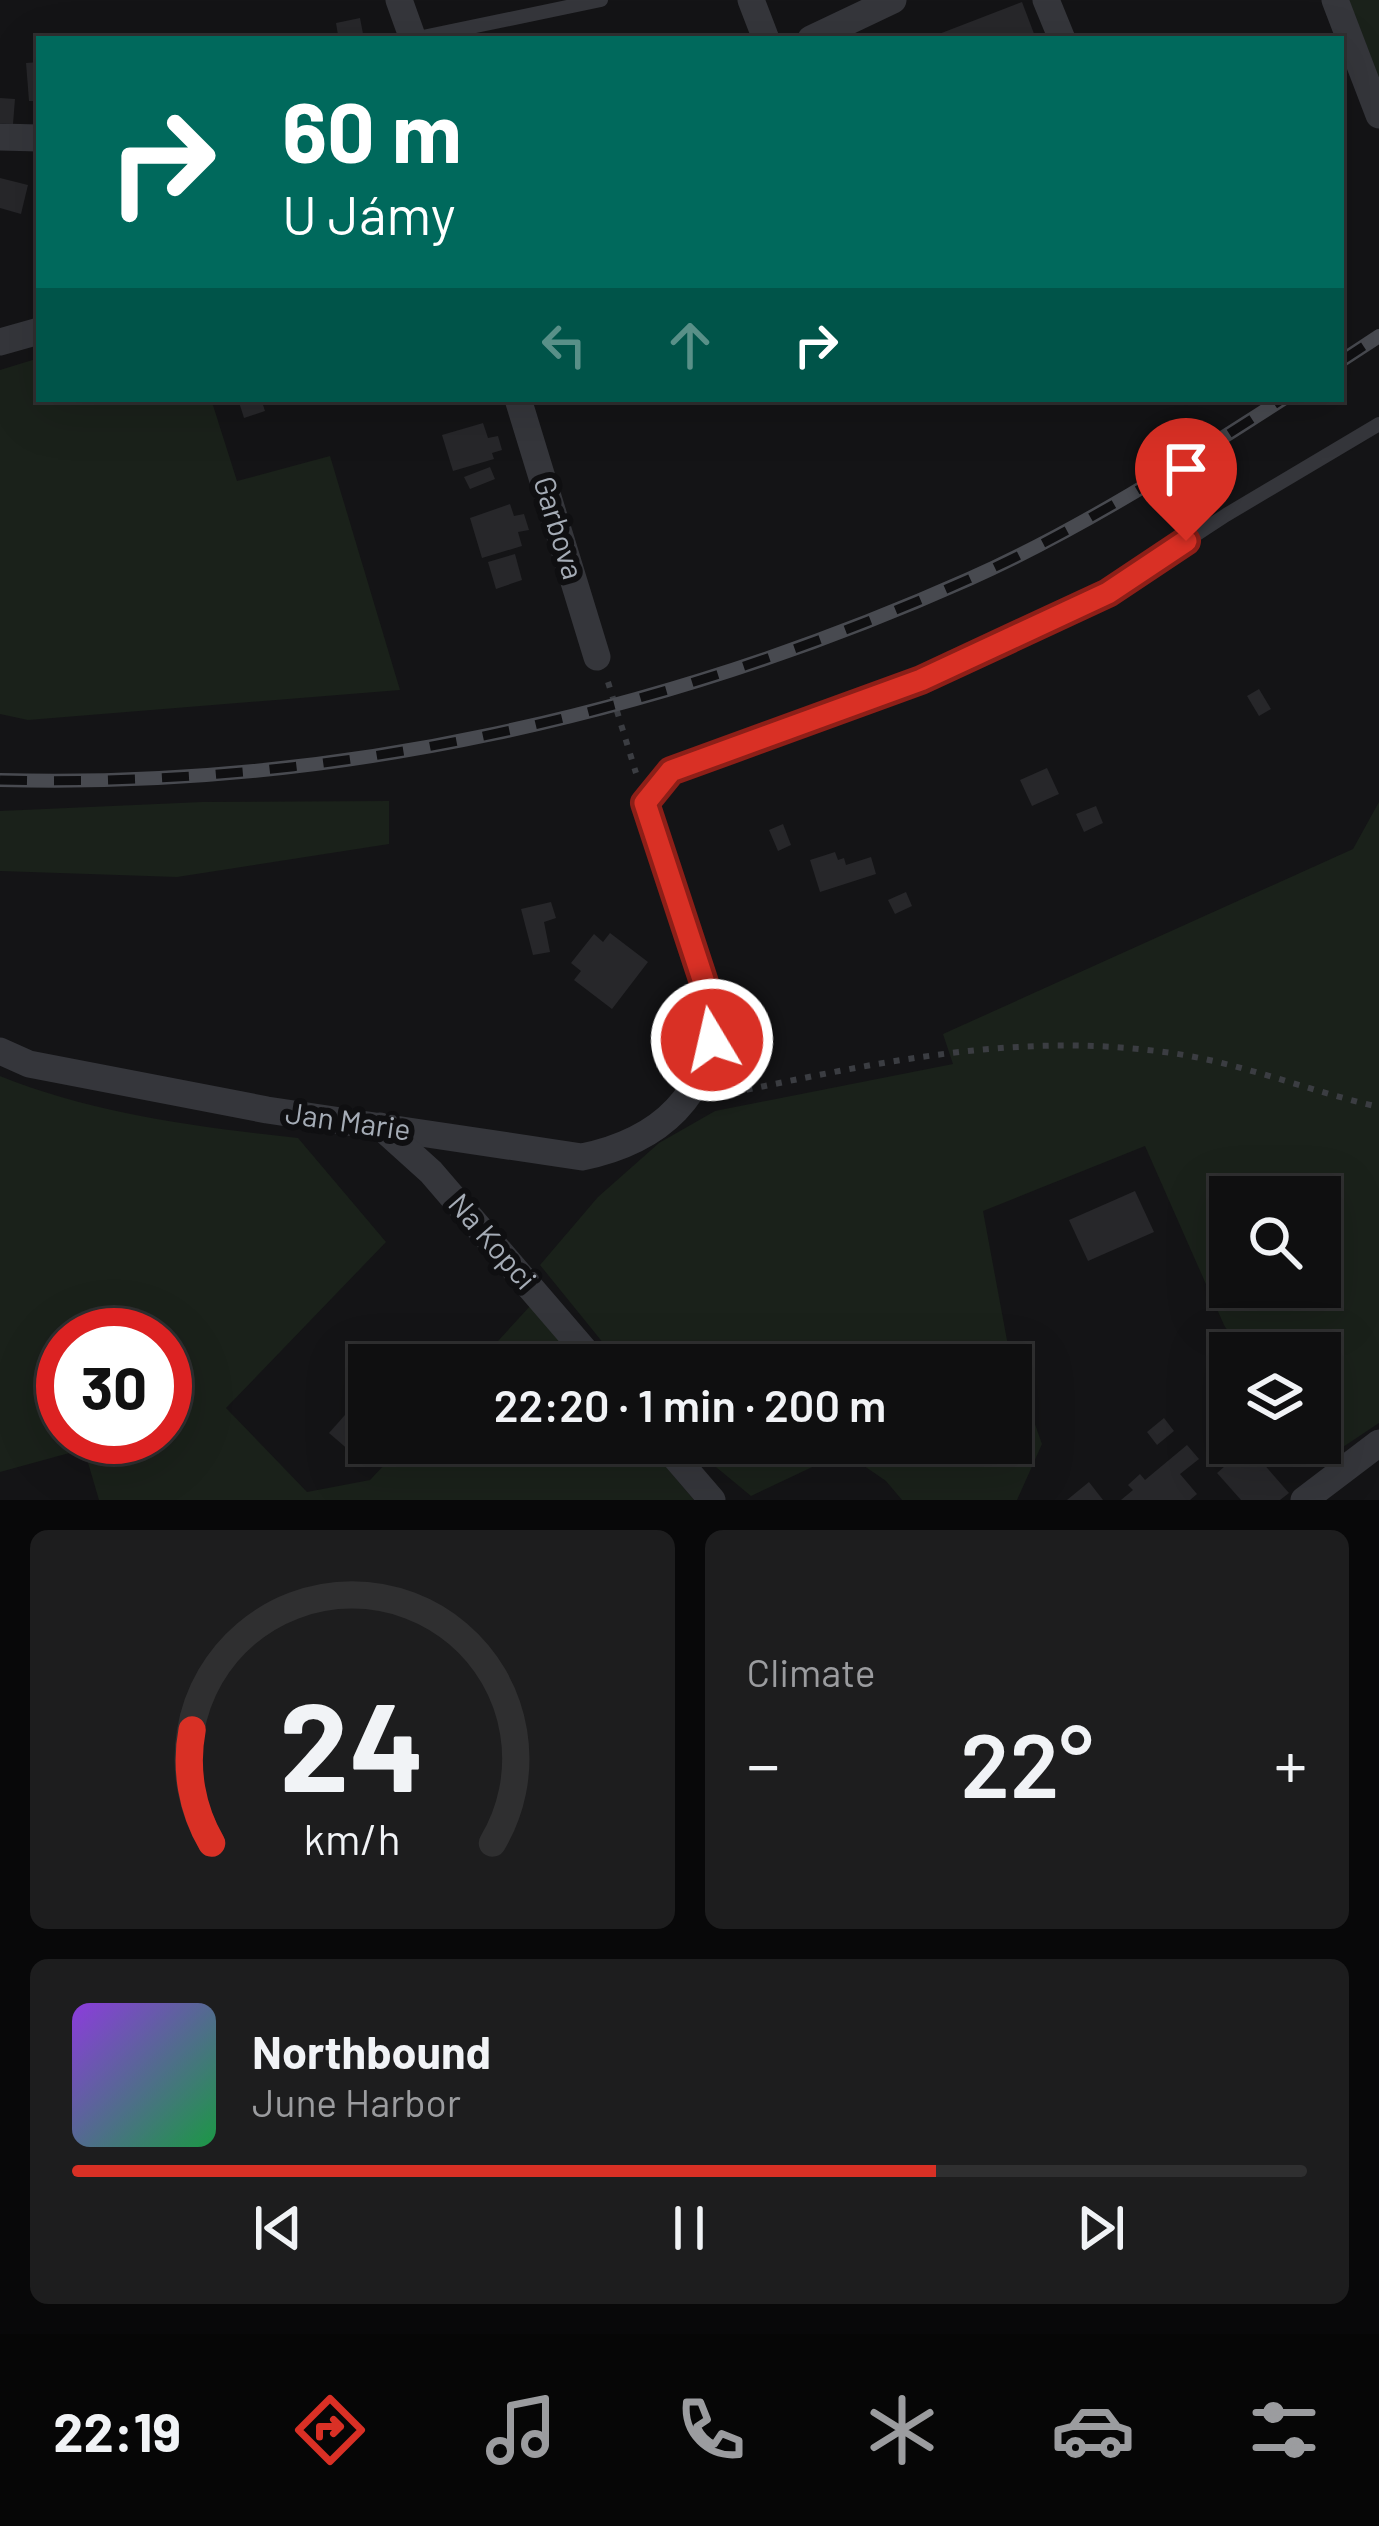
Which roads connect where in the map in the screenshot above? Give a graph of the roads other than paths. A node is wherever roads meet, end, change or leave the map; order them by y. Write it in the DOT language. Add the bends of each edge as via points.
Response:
graph roads {
  1 [pos="399,0"];
  2 [pos="602,0"];
  3 [pos="751,0"];
  4 [pos="893,0"];
  5 [pos="1046,0"];
  6 [pos="1334,0"];
  7 [pos="412,36"];
  8 [pos="428,36"];
  9 [pos="765,36"];
  10 [pos="817,36"];
  11 [pos="1061,36"];
  12 [pos="1379,115"];
  13 [pos="0,137"];
  14 [pos="36,138"];
  15 [pos="36,332"];
  16 [pos="0,342"];
  17 [pos="519,402"];
  18 [pos="1379,424"];
  19 [pos="1108,593"];
  20 [pos="597,657"];
  21 [pos="0,1052"];
  22 [pos="380,1126"];
  23 [pos="580,1344"];
  24 [pos="1379,1443"];
  25 [pos="681,1464"];
  26 [pos="712,1500"];
  27 [pos="1304,1500"];
  1 -- 7 [label="street"];
  2 -- 8 [label="lane"];
  3 -- 9 [label="street"];
  4 -- 10 [label="street"];
  5 -- 11 [label="street"];
  6 -- 12 [label="street"];
  13 -- 14 [label="street"];
  15 -- 16 [label="street"];
  17 -- 20 [label="street, Garbova"];
  18 -- 19 [label="lane"];
  19 -- 22 [label="street, Jan Marie" via="921,680 671,771 645,803 714,1013 712,1040 686,1103 634,1141 582,1157"];
  21 -- 22 [label="street, Jan Marie" via="142,1088"];
  22 -- 23 [label="street, Na Kopci" via="431,1172"];
  24 -- 27 [label="street"];
  25 -- 26 [label="street"];
}
